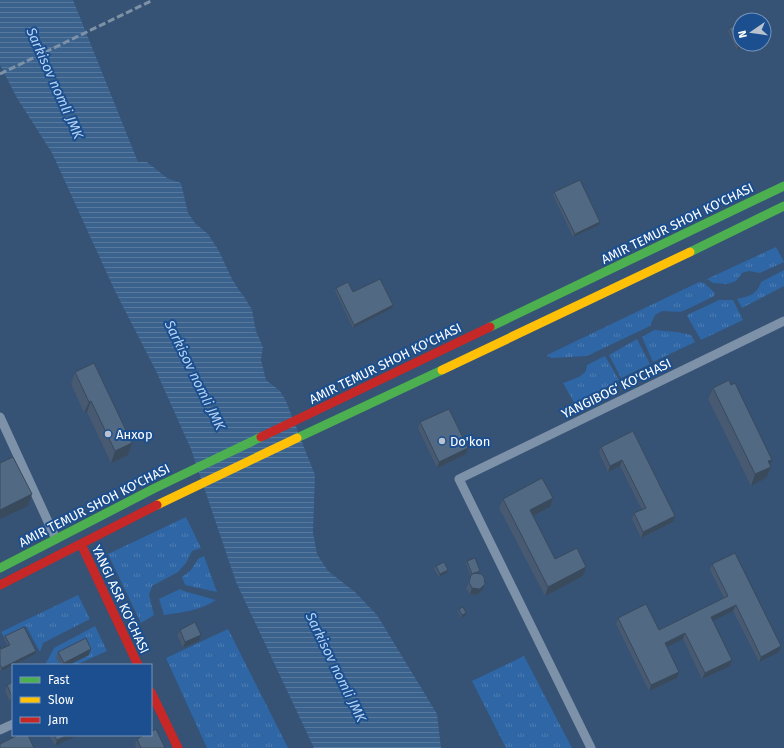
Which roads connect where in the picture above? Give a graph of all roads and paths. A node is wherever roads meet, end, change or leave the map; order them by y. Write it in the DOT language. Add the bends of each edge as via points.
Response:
graph roads {
  1 [pos="784,186"];
  2 [pos="769,193"];
  3 [pos="782,207"];
  4 [pos="784,217"];
  5 [pos="784,321"];
  6 [pos="0,417"];
  7 [pos="56,539"];
  8 [pos="81,544"];
  9 [pos="0,568"];
  10 [pos="0,585"];
  11 [pos="135,664"];
  12 [pos="152,694"];
  13 [pos="12,724"];
  14 [pos="0,730"];
  15 [pos="178,748"];
  16 [pos="591,748"];
  1 -- 2 [label="main road, AMIR TEMUR SHOH KO'CHASI"];
  2 -- 3 [label="main road"];
  2 -- 7 [label="main road, AMIR TEMUR SHOH KO'CHASI" via="155,488"];
  3 -- 4 [label="main road"];
  3 -- 8 [label="main road" via="163,502"];
  5 -- 16 [label="street, YANGIBOG‘ KO'CHASI" via="459,479"];
  6 -- 7 [label="street"];
  7 -- 9 [label="main road, AMIR TEMUR SHOH KO'CHASI"];
  8 -- 10 [label="main road"];
  8 -- 11 [label="main road, YANGI ASR KO'CHASI"];
  12 -- 15 [label="main road"];
  13 -- 14 [label="street"];
}
